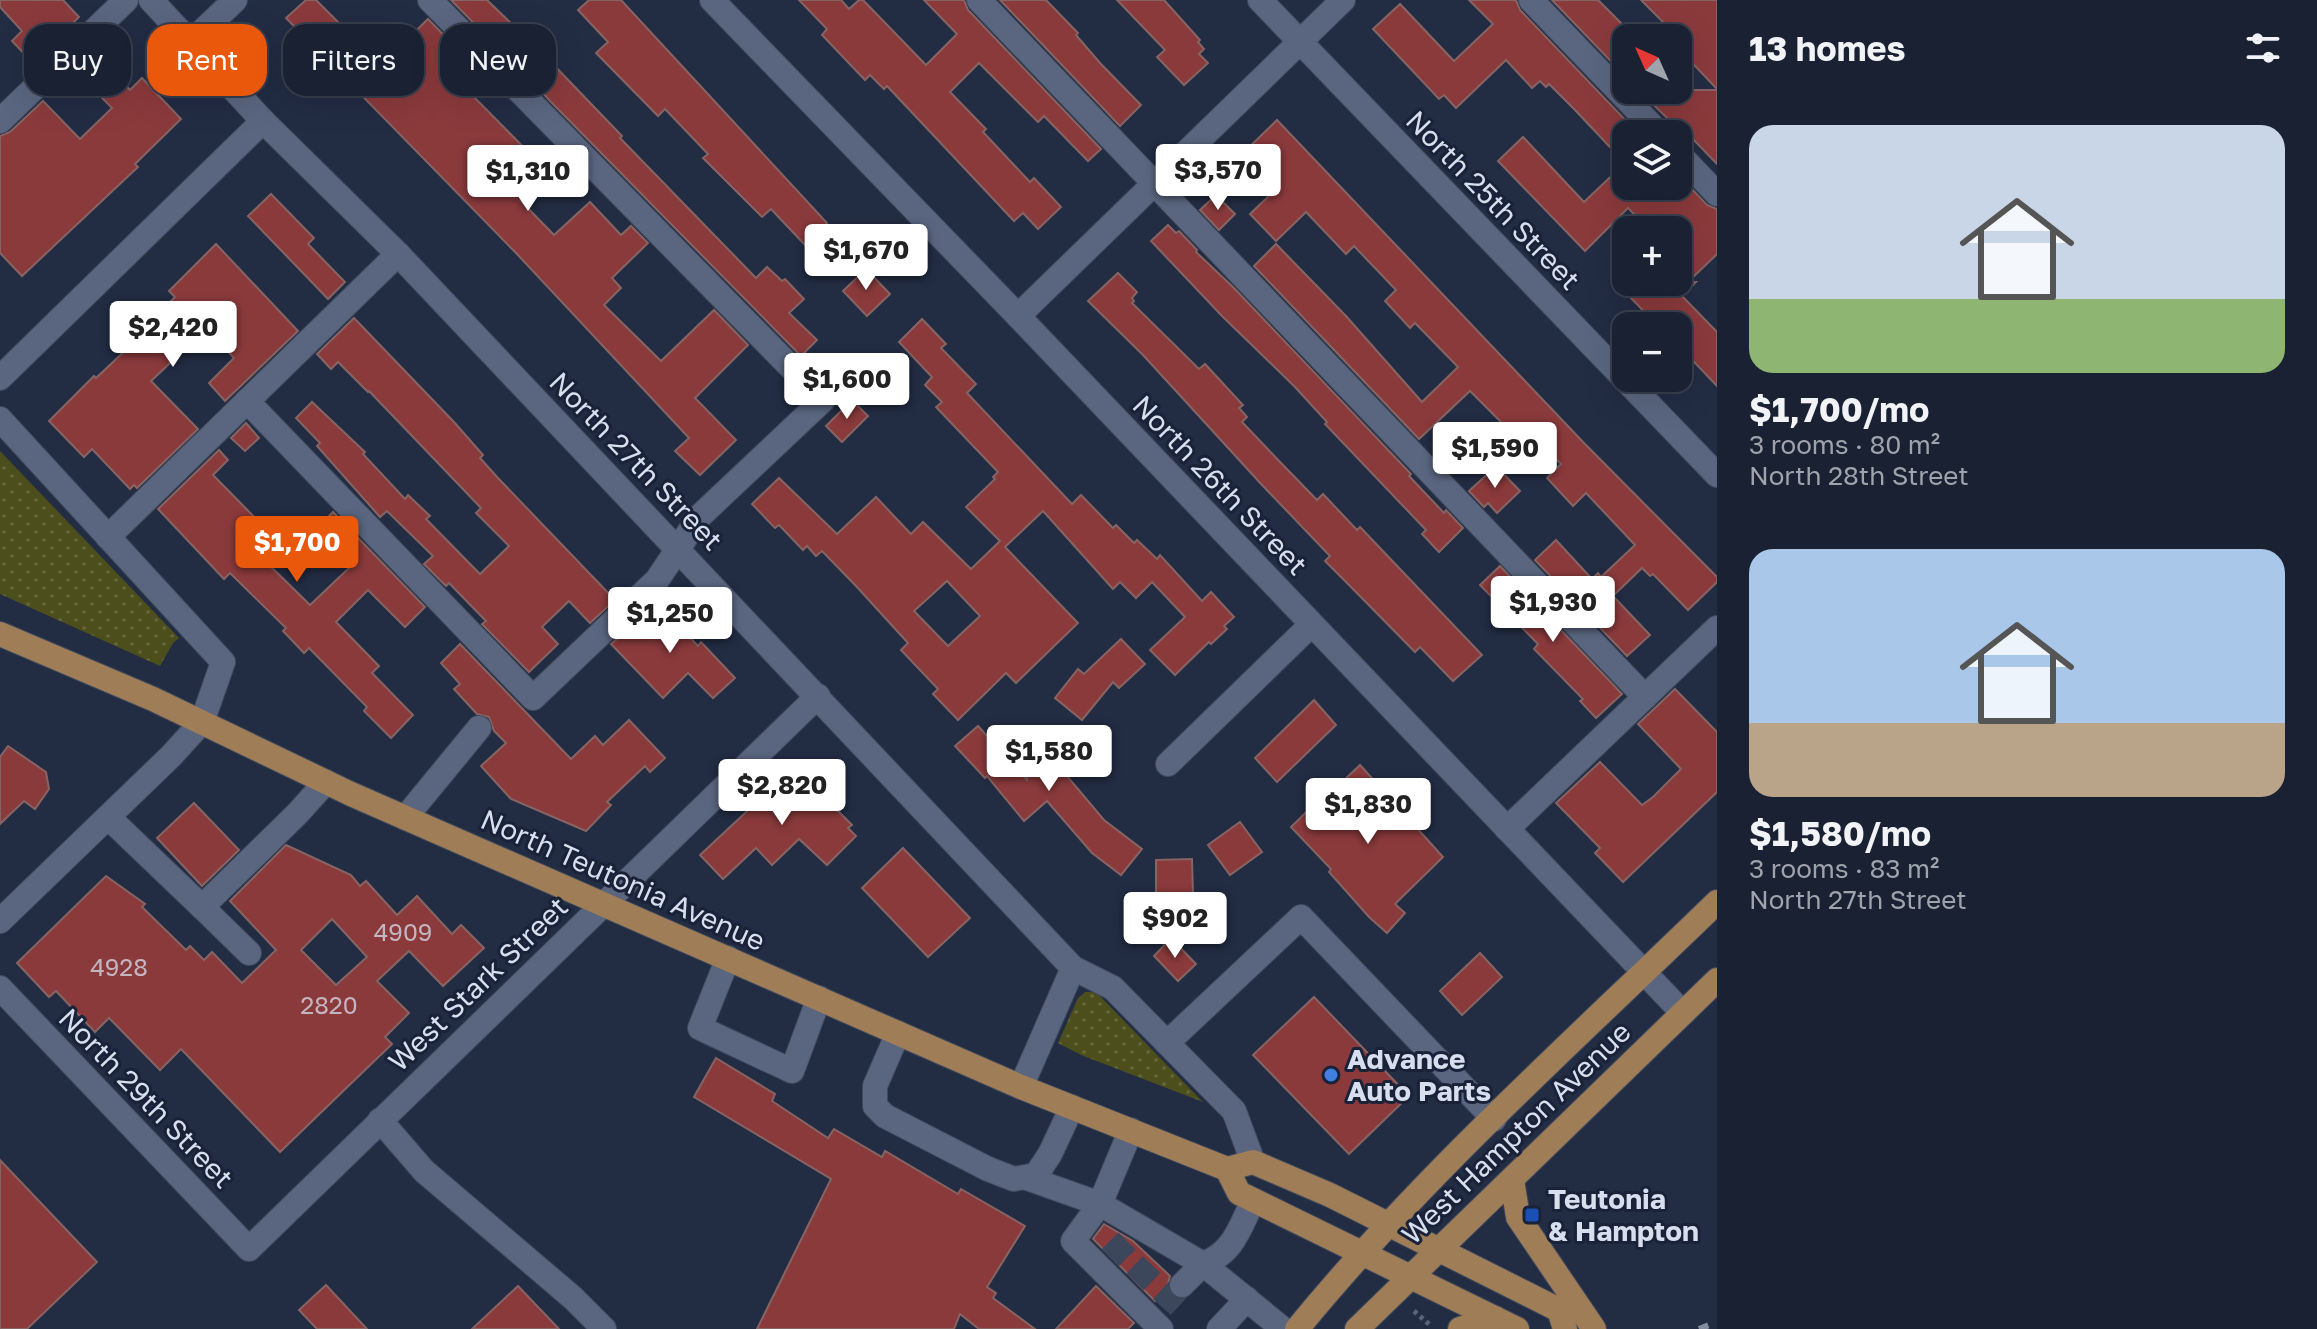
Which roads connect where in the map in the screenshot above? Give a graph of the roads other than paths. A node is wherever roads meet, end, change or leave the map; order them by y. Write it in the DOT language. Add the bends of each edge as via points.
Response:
graph roads {
  1 [pos="126,0"];
  2 [pos="151,0"];
  3 [pos="235,0"];
  4 [pos="430,0"];
  5 [pos="712,0"];
  6 [pos="979,0"];
  7 [pos="1260,0"];
  8 [pos="1343,0"];
  9 [pos="1531,0"];
  10 [pos="174,24"];
  11 [pos="210,24"];
  12 [pos="1300,42"];
  13 [pos="240,96"];
  14 [pos="1647,120"];
  15 [pos="0,121"];
  16 [pos="263,121"];
  17 [pos="1692,168"];
  18 [pos="1154,182"];
  19 [pos="1717,194"];
  20 [pos="398,254"];
  21 [pos="1018,316"];
  22 [pos="0,378"];
  23 [pos="247,401"];
  24 [pos="0,419"];
  25 [pos="1717,475"];
  26 [pos="108,537"];
  27 [pos="679,550"];
  28 [pos="1311,625"];
  29 [pos="1717,628"];
  30 [pos="0,634"];
  31 [pos="818,696"];
  32 [pos="1645,697"];
  33 [pos="202,722"];
  34 [pos="479,728"];
  35 [pos="1168,764"];
  36 [pos="326,782"];
  37 [pos="108,817"];
  38 [pos="405,818"];
  39 [pos="1507,829"];
  40 [pos="1717,902"];
  41 [pos="604,903"];
  42 [pos="202,907"];
  43 [pos="0,921"];
  44 [pos="249,953"];
  45 [pos="728,958"];
  46 [pos="1073,968"];
  47 [pos="1644,973"];
  48 [pos="1717,980"];
  49 [pos="0,988"];
  50 [pos="819,998"];
  51 [pos="1683,1013"];
  52 [pos="898,1033"];
  53 [pos="1167,1043"];
  54 [pos="1021,1087"];
  55 [pos="1072,1107"];
  56 [pos="1494,1119"];
  57 [pos="380,1120"];
  58 [pos="1131,1130"];
  59 [pos="1253,1162"];
  60 [pos="1227,1169"];
  61 [pos="1027,1178"];
  62 [pos="1512,1180"];
  63 [pos="1253,1201"];
  64 [pos="1100,1204"];
  65 [pos="1389,1225"];
  66 [pos="249,1249"];
  67 [pos="1440,1250"];
  68 [pos="1362,1254"];
  69 [pos="1203,1264"];
  70 [pos="1411,1277"];
  71 [pos="1182,1285"];
  72 [pos="1247,1299"];
  73 [pos="1157,1318"];
  74 [pos="1506,1324"];
  75 [pos="604,1329"];
  76 [pos="1219,1329"];
  77 [pos="1283,1329"];
  78 [pos="1297,1329"];
  79 [pos="1357,1329"];
  80 [pos="1460,1329"];
  81 [pos="1565,1329"];
  82 [pos="1594,1329"];
  1 -- 15 [label="street"];
  2 -- 10 [label="street, North 27th Street"];
  3 -- 11 [label="street"];
  4 -- 27 [label="street" via="823,400 700,516"];
  5 -- 21 [label="street, North 26th Street"];
  6 -- 18 [label="street"];
  7 -- 12 [label="street, North 25th Street"];
  8 -- 12 [label="street"];
  9 -- 14 [label="street"];
  12 -- 18 [label="street"];
  12 -- 25 [label="street, North 25th Street"];
  13 -- 16 [label="street, North 27th Street"];
  16 -- 20 [label="street, North 27th Street"];
  16 -- 22 [label="street"];
  17 -- 19 [label="street"];
  18 -- 21 [label="street"];
  18 -- 32 [label="street"];
  20 -- 23 [label="street"];
  20 -- 27 [label="street, North 27th Street"];
  21 -- 28 [label="street, North 26th Street"];
  23 -- 26 [label="street"];
  23 -- 27 [label="street" via="533,698 657,580"];
  24 -- 26 [label="street"];
  26 -- 33 [label="street" via="223,662"];
  27 -- 31 [label="street, North 27th Street"];
  28 -- 35 [label="street"];
  28 -- 39 [label="street, North 26th Street"];
  29 -- 32 [label="street"];
  30 -- 33 [label="main road, North Teutonia Avenue"];
  31 -- 41 [label="street, West Stark Street"];
  31 -- 46 [label="street, North 27th Street"];
  32 -- 39 [label="street"];
  33 -- 36 [label="main road, North Teutonia Avenue"];
  33 -- 37 [label="street"];
  34 -- 38 [label="street"];
  36 -- 38 [label="main road, North Teutonia Avenue"];
  36 -- 42 [label="street"];
  37 -- 42 [label="street"];
  37 -- 43 [label="street"];
  38 -- 41 [label="main road, North Teutonia Avenue"];
  39 -- 47 [label="street, North 26th Street"];
  40 -- 47 [label="main road, West Hampton Avenue"];
  41 -- 45 [label="main road, North Teutonia Avenue"];
  41 -- 57 [label="street, West Stark Street"];
  42 -- 44 [label="street"];
  45 -- 50 [label="main road, North Teutonia Avenue"];
  45 -- 50 [label="street" via="700,1028 792,1071"];
  46 -- 53 [label="street, North 27th Street" via="1113,988"];
  46 -- 54 [label="street"];
  47 -- 51 [label="street, North 26th Street"];
  47 -- 56 [label="main road, West Hampton Avenue"];
  48 -- 51 [label="main road, West Hampton Avenue"];
  49 -- 66 [label="street, North 29th Street"];
  50 -- 52 [label="main road, North Teutonia Avenue"];
  51 -- 62 [label="main road, West Hampton Avenue"];
  52 -- 54 [label="main road, North Teutonia Avenue"];
  52 -- 61 [label="street" via="875,1086 875,1106 988,1169"];
  53 -- 56 [label="street" via="1301,917"];
  53 -- 59 [label="street, North 27th Street" via="1234,1111"];
  54 -- 55 [label="main road, North Teutonia Avenue"];
  55 -- 58 [label="main road, North Teutonia Avenue"];
  55 -- 61 [label="street" via="1050,1154 1036,1175"];
  56 -- 65 [label="main road, West Hampton Avenue"];
  57 -- 66 [label="street, West Stark Street"];
  57 -- 75 [label="street" via="424,1171"];
  58 -- 60 [label="main road, North Teutonia Avenue"];
  58 -- 64 [label="street"];
  59 -- 60 [label="main road"];
  59 -- 65 [label="main road"];
  60 -- 63 [label="main road" via="1239,1193"];
  61 -- 64 [label="street"];
  62 -- 67 [label="main road, West Hampton Avenue"];
  62 -- 82 [label="main road" via="1518,1217"];
  63 -- 68 [label="main road"];
  63 -- 69 [label="street" via="1229,1249"];
  64 -- 69 [label="street" via="1163,1253"];
  64 -- 73 [label="street" via="1073,1241 1105,1263"];
  65 -- 67 [label="main road"];
  65 -- 68 [label="main road, West Hampton Avenue"];
  67 -- 70 [label="main road, West Hampton Avenue"];
  67 -- 81 [label="main road" via="1559,1310"];
  68 -- 70 [label="main road"];
  68 -- 78 [label="main road, West Hampton Avenue"];
  69 -- 71 [label="street"];
  69 -- 72 [label="street"];
  70 -- 74 [label="main road"];
  70 -- 79 [label="main road, West Hampton Avenue"];
  72 -- 76 [label="street"];
  72 -- 77 [label="street"];
  74 -- 80 [label="main road"];
}
